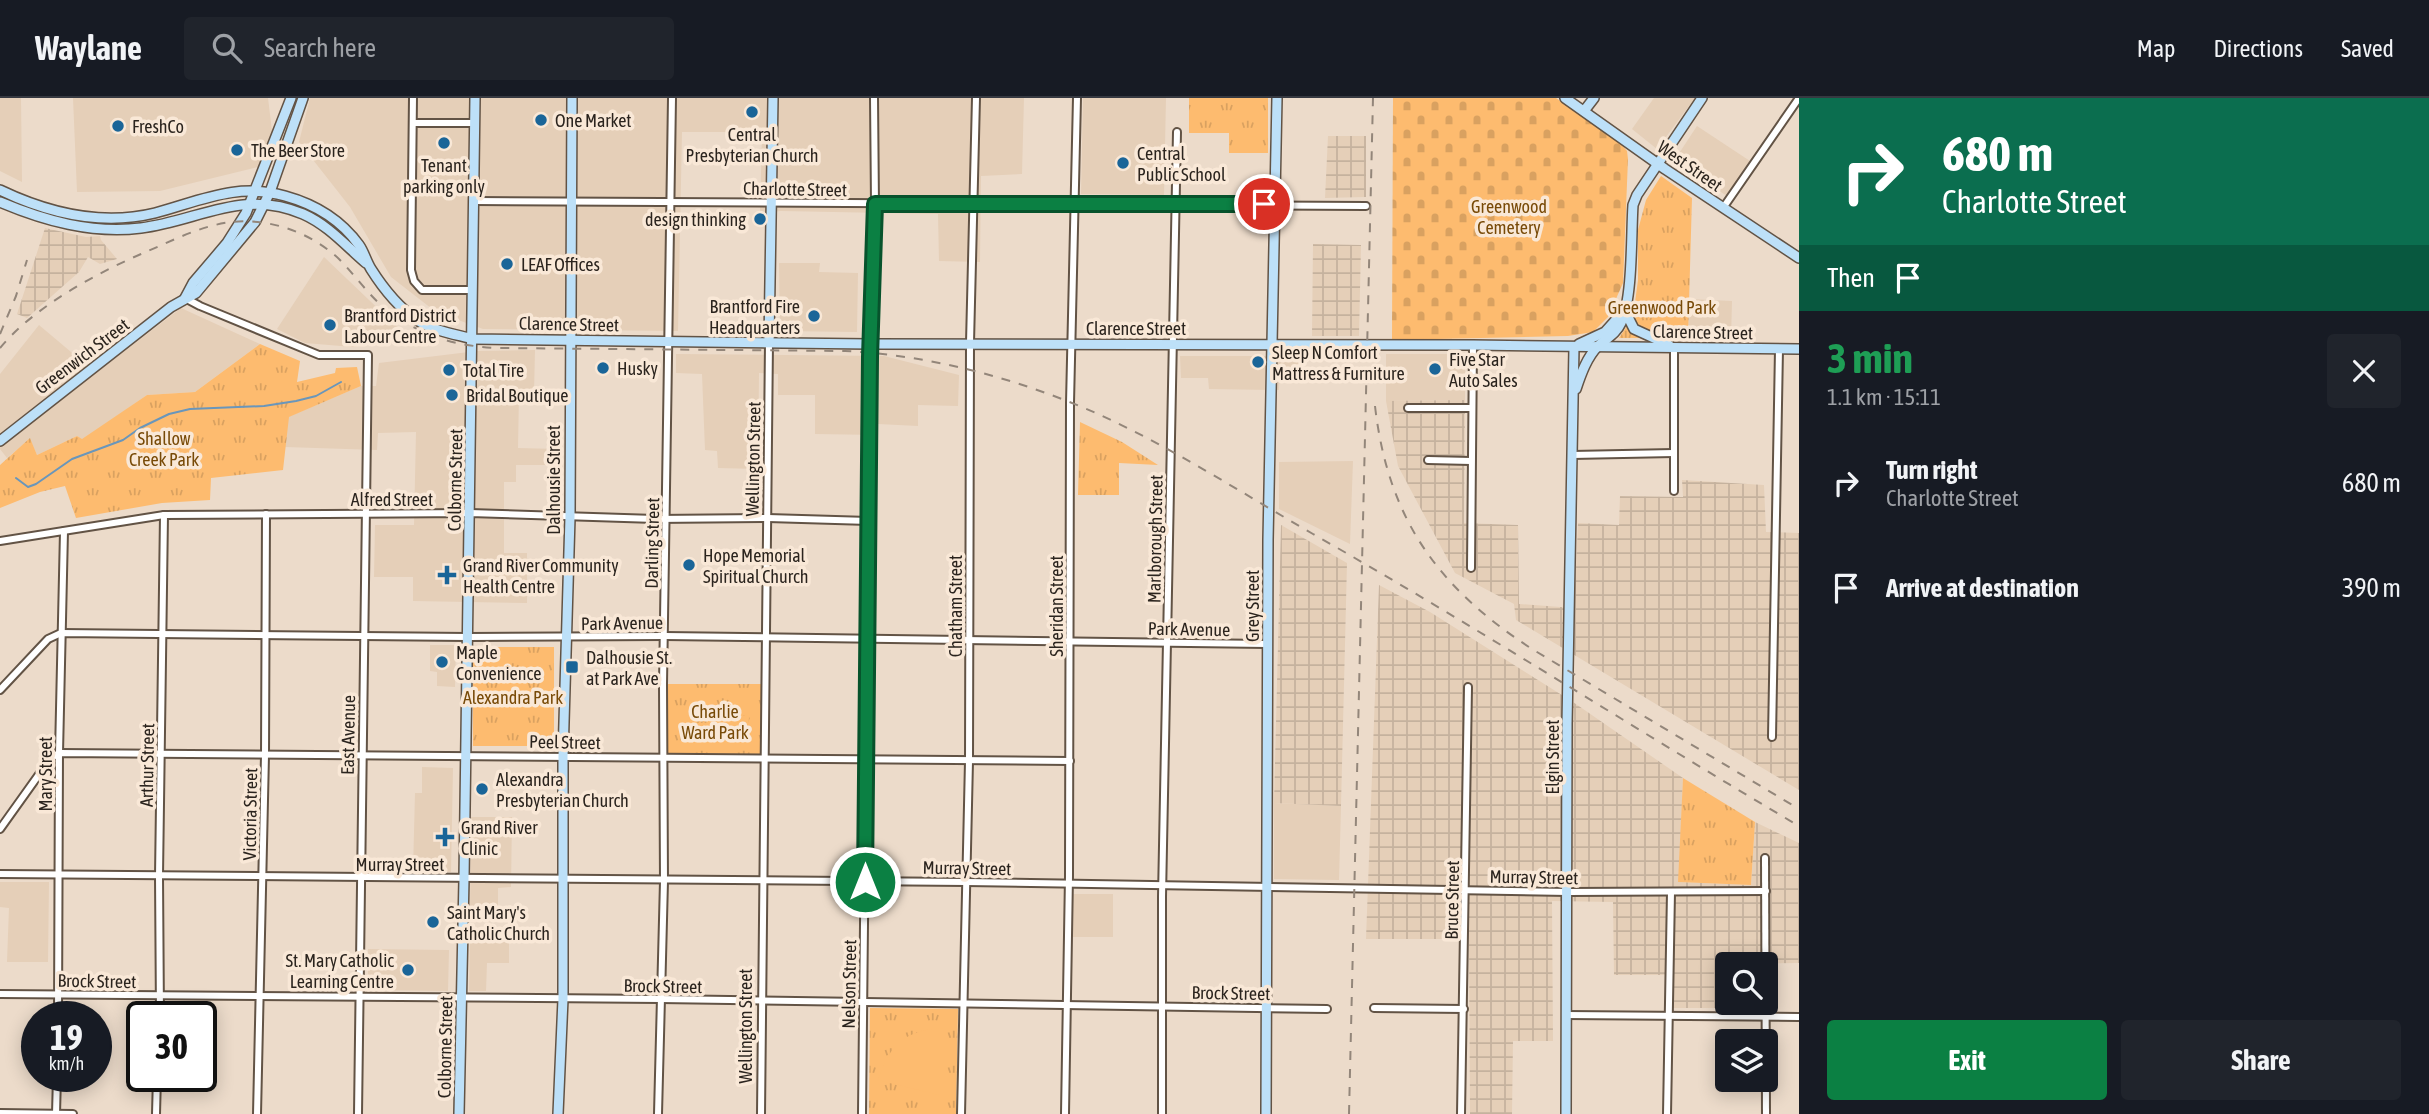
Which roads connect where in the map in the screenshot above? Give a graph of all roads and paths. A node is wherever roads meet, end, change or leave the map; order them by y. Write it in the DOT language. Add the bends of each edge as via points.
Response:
graph roads {
  1 [pos="291,98"];
  2 [pos="303,98"];
  3 [pos="413,98"];
  4 [pos="475,98"];
  5 [pos="572,98"];
  6 [pos="672,98"];
  7 [pos="773,98"];
  8 [pos="874,98"];
  9 [pos="976,98"];
  10 [pos="1077,98"];
  11 [pos="1277,98"];
  12 [pos="1565,98"];
  13 [pos="1594,98"];
  14 [pos="1702,98"];
  15 [pos="1799,98"];
  16 [pos="1584,111"];
  17 [pos="413,123"];
  18 [pos="474,123"];
  19 [pos="1177,132"];
  20 [pos="1658,164"];
  21 [pos="0,190"];
  22 [pos="256,191"];
  23 [pos="270,192"];
  24 [pos="475,201"];
  25 [pos="570,201"];
  26 [pos="0,202"];
  27 [pos="670,202"];
  28 [pos="251,203"];
  29 [pos="771,203"];
  30 [pos="974,203"];
  31 [pos="265,204"];
  32 [pos="875,204"];
  33 [pos="1075,204"];
  34 [pos="1175,204"];
  35 [pos="1275,204"];
  36 [pos="1366,206"];
  37 [pos="1723,208"];
  38 [pos="1799,258"];
  39 [pos="370,267"];
  40 [pos="472,290"];
  41 [pos="185,298"];
  42 [pos="1624,309"];
  43 [pos="473,338"];
  44 [pos="570,340"];
  45 [pos="669,341"];
  46 [pos="769,342"];
  47 [pos="970,343"];
  48 [pos="1073,343"];
  49 [pos="870,344"];
  50 [pos="1172,344"];
  51 [pos="1272,344"];
  52 [pos="1473,345"];
  53 [pos="1574,347"];
  54 [pos="1597,347"];
  55 [pos="1674,347"];
  56 [pos="1779,349"];
  57 [pos="1799,349"];
  58 [pos="1573,401"];
  59 [pos="1408,408"];
  60 [pos="1472,408"];
  61 [pos="0,441"];
  62 [pos="1674,453"];
  63 [pos="1572,455"];
  64 [pos="1428,460"];
  65 [pos="1471,461"];
  66 [pos="1674,491"];
  67 [pos="365,513"];
  68 [pos="470,513"];
  69 [pos="266,514"];
  70 [pos="164,515"];
  71 [pos="569,517"];
  72 [pos="768,518"];
  73 [pos="666,519"];
  74 [pos="869,521"];
  75 [pos="64,531"];
  76 [pos="0,541"];
  77 [pos="1471,568"];
  78 [pos="61,633"];
  79 [pos="163,634"];
  80 [pos="264,635"];
  81 [pos="363,636"];
  82 [pos="665,636"];
  83 [pos="468,637"];
  84 [pos="565,638"];
  85 [pos="767,638"];
  86 [pos="866,639"];
  87 [pos="969,640"];
  88 [pos="1070,641"];
  89 [pos="1168,643"];
  90 [pos="1267,644"];
  91 [pos="1468,687"];
  92 [pos="0,690"];
  93 [pos="1772,737"];
  94 [pos="59,753"];
  95 [pos="161,754"];
  96 [pos="265,755"];
  97 [pos="466,755"];
  98 [pos="363,756"];
  99 [pos="563,756"];
  100 [pos="664,757"];
  101 [pos="766,758"];
  102 [pos="865,760"];
  103 [pos="968,761"];
  104 [pos="1070,761"];
  105 [pos="0,829"];
  106 [pos="1765,858"];
  107 [pos="59,873"];
  108 [pos="0,874"];
  109 [pos="159,876"];
  110 [pos="262,878"];
  111 [pos="359,878"];
  112 [pos="464,879"];
  113 [pos="564,880"];
  114 [pos="664,881"];
  115 [pos="762,881"];
  116 [pos="865,882"];
  117 [pos="966,882"];
  118 [pos="1069,884"];
  119 [pos="1163,885"];
  120 [pos="1266,886"];
  121 [pos="1466,889"];
  122 [pos="1766,891"];
  123 [pos="1568,892"];
  124 [pos="1671,892"];
  125 [pos="0,994"];
  126 [pos="58,995"];
  127 [pos="161,996"];
  128 [pos="261,996"];
  129 [pos="361,996"];
  130 [pos="461,997"];
  131 [pos="563,999"];
  132 [pos="660,999"];
  133 [pos="58,1001"];
  134 [pos="161,1001"];
  135 [pos="761,1002"];
  136 [pos="863,1002"];
  137 [pos="964,1003"];
  138 [pos="1066,1005"];
  139 [pos="1163,1006"];
  140 [pos="1266,1007"];
  141 [pos="1374,1008"];
  142 [pos="1326,1009"];
  143 [pos="1464,1009"];
  144 [pos="1566,1015"];
  145 [pos="1669,1015"];
  146 [pos="1766,1017"];
  147 [pos="1799,1017"];
  148 [pos="57,1092"];
  149 [pos="157,1092"];
  150 [pos="0,1113"];
  151 [pos="56,1114"];
  152 [pos="73,1114"];
  153 [pos="156,1114"];
  154 [pos="257,1114"];
  155 [pos="358,1114"];
  156 [pos="459,1114"];
  157 [pos="558,1114"];
  158 [pos="658,1114"];
  159 [pos="761,1114"];
  160 [pos="862,1114"];
  161 [pos="961,1114"];
  162 [pos="1065,1114"];
  163 [pos="1162,1114"];
  164 [pos="1266,1114"];
  165 [pos="1461,1114"];
  166 [pos="1566,1114"];
  167 [pos="1667,1114"];
  168 [pos="1766,1114"];
  1 -- 22 [label="main road, Greenwich Street"];
  2 -- 23 [label="main road, Greenwich Street"];
  3 -- 17 [label="street"];
  4 -- 18 [label="main road, Colborne Street"];
  5 -- 25 [label="main road, Dalhousie Street"];
  6 -- 27 [label="street, Darling Street"];
  7 -- 29 [label="main road, Wellington Street"];
  8 -- 32 [label="street, Nelson Street"];
  9 -- 30 [label="street, Chatham Street"];
  10 -- 33 [label="street, Sheridan Street"];
  11 -- 35 [label="main road, Grey Street"];
  12 -- 16 [label="main road, West Street"];
  13 -- 16 [label="main road"];
  14 -- 20 [label="main road"];
  15 -- 37 [label="street"];
  16 -- 20 [label="main road, West Street"];
  17 -- 18 [label="street"];
  17 -- 40 [label="street" via="414,281 422,290"];
  18 -- 24 [label="main road, Colborne Street"];
  19 -- 34 [label="street, Marlborough Street"];
  20 -- 37 [label="main road, West Street"];
  20 -- 42 [label="main road" via="1633,205"];
  21 -- 22 [label="main road" via="65,214 109,217 154,213 222,192"];
  22 -- 23 [label="main road"];
  22 -- 28 [label="main road, Greenwich Street"];
  23 -- 31 [label="main road, Greenwich Street"];
  23 -- 39 [label="main road" via="309,203 330,217 361,247"];
  24 -- 25 [label="street, Charlotte Street"];
  24 -- 40 [label="main road, Colborne Street"];
  25 -- 27 [label="street, Charlotte Street"];
  25 -- 44 [label="main road, Dalhousie Street"];
  26 -- 28 [label="main road" via="62,224 110,230 158,225"];
  27 -- 29 [label="street, Charlotte Street"];
  27 -- 45 [label="street, Darling Street"];
  28 -- 31 [label="main road"];
  28 -- 41 [label="main road, Greenwich Street"];
  29 -- 32 [label="street, Charlotte Street"];
  29 -- 46 [label="main road, Wellington Street"];
  30 -- 32 [label="street, Charlotte Street"];
  30 -- 33 [label="street, Charlotte Street"];
  30 -- 47 [label="street, Chatham Street"];
  31 -- 39 [label="main road" via="315,220"];
  31 -- 41 [label="main road, Greenwich Street" via="210,278"];
  32 -- 49 [label="street, Nelson Street"];
  33 -- 34 [label="street, Charlotte Street"];
  33 -- 48 [label="street, Sheridan Street"];
  34 -- 35 [label="street, Charlotte Street"];
  34 -- 50 [label="street, Marlborough Street"];
  35 -- 36 [label="street, Charlotte Street"];
  35 -- 51 [label="main road, Grey Street"];
  37 -- 38 [label="main road, West Street"];
  39 -- 43 [label="main road, Clarence Street" via="394,300 418,321"];
  40 -- 43 [label="main road, Colborne Street"];
  41 -- 61 [label="main road, Greenwich Street"];
  41 -- 67 [label="street, East Avenue" via="320,355 368,355"];
  42 -- 53 [label="main road" via="1605,332"];
  42 -- 54 [label="main road, Elgin Street" via="1618,329"];
  42 -- 55 [label="main road" via="1634,329"];
  43 -- 44 [label="main road, Clarence Street"];
  43 -- 68 [label="main road, Colborne Street"];
  44 -- 45 [label="main road, Clarence Street"];
  44 -- 71 [label="main road, Dalhousie Street"];
  45 -- 46 [label="main road, Clarence Street"];
  45 -- 73 [label="street, Darling Street"];
  46 -- 49 [label="main road, Clarence Street"];
  46 -- 72 [label="street, Wellington Street"];
  47 -- 48 [label="main road, Clarence Street"];
  47 -- 49 [label="main road, Clarence Street"];
  47 -- 87 [label="street, Chatham Street"];
  48 -- 50 [label="main road, Clarence Street"];
  48 -- 88 [label="street, Sheridan Street"];
  49 -- 74 [label="street, Nelson Street"];
  50 -- 51 [label="main road, Clarence Street"];
  50 -- 89 [label="street, Marlborough Street"];
  51 -- 52 [label="main road, Clarence Street"];
  51 -- 90 [label="main road, Grey Street"];
  52 -- 53 [label="main road, Clarence Street"];
  52 -- 60 [label="street"];
  53 -- 54 [label="main road, Clarence Street"];
  53 -- 58 [label="main road, Elgin Street"];
  54 -- 55 [label="main road, Clarence Street"];
  54 -- 58 [label="main road, Elgin Street" via="1582,372"];
  55 -- 56 [label="main road, Clarence Street"];
  55 -- 62 [label="street"];
  56 -- 57 [label="main road, Clarence Street"];
  56 -- 93 [label="street"];
  58 -- 63 [label="main road, Elgin Street"];
  59 -- 60 [label="street"];
  60 -- 65 [label="street"];
  62 -- 63 [label="street"];
  62 -- 66 [label="street"];
  63 -- 123 [label="main road, Elgin Street"];
  64 -- 65 [label="street"];
  65 -- 77 [label="street"];
  67 -- 68 [label="street, Alfred Street"];
  67 -- 69 [label="street, Alfred Street"];
  67 -- 81 [label="street, East Avenue"];
  68 -- 71 [label="street, Alfred Street"];
  68 -- 83 [label="main road, Colborne Street"];
  69 -- 70 [label="street, Alfred Street"];
  69 -- 80 [label="street, Victoria Street"];
  70 -- 75 [label="street, Alfred Street"];
  70 -- 79 [label="street, Arthur Street"];
  71 -- 73 [label="street, Alfred Street"];
  71 -- 84 [label="main road, Dalhousie Street"];
  72 -- 73 [label="street, Alfred Street"];
  72 -- 74 [label="street, Alfred Street"];
  72 -- 85 [label="street, Wellington Street"];
  73 -- 82 [label="street, Darling Street"];
  74 -- 86 [label="street, Nelson Street"];
  75 -- 76 [label="street, Alfred Street"];
  75 -- 78 [label="street, Mary Street"];
  78 -- 79 [label="street, Park Avenue"];
  78 -- 92 [label="street" via="48,639"];
  78 -- 94 [label="street, Mary Street"];
  79 -- 80 [label="street, Park Avenue"];
  79 -- 95 [label="street, Arthur Street"];
  80 -- 81 [label="street, Park Avenue"];
  80 -- 96 [label="street, Victoria Street"];
  81 -- 83 [label="street, Park Avenue"];
  81 -- 98 [label="street, East Avenue"];
  82 -- 84 [label="street, Park Avenue"];
  82 -- 85 [label="street, Park Avenue"];
  82 -- 100 [label="street, Darling Street"];
  83 -- 84 [label="street, Park Avenue"];
  83 -- 97 [label="main road, Colborne Street"];
  84 -- 99 [label="main road, Dalhousie Street"];
  85 -- 86 [label="street, Park Avenue"];
  85 -- 101 [label="street, Wellington Street"];
  86 -- 87 [label="street, Park Avenue"];
  86 -- 102 [label="street, Nelson Street"];
  87 -- 88 [label="street, Park Avenue"];
  87 -- 103 [label="street, Chatham Street"];
  88 -- 89 [label="street, Park Avenue"];
  88 -- 104 [label="street, Sheridan Street"];
  89 -- 90 [label="street, Park Avenue"];
  89 -- 119 [label="street, Marlborough Street"];
  90 -- 120 [label="main road, Grey Street"];
  91 -- 121 [label="street, Bruce Street"];
  94 -- 95 [label="street, Peel Street"];
  94 -- 105 [label="street"];
  94 -- 107 [label="street, Mary Street"];
  95 -- 96 [label="street, Peel Street"];
  95 -- 109 [label="street, Arthur Street"];
  96 -- 98 [label="street, Peel Street"];
  96 -- 110 [label="street, Victoria Street"];
  97 -- 98 [label="street, Peel Street"];
  97 -- 99 [label="street, Peel Street"];
  97 -- 112 [label="main road, Colborne Street"];
  98 -- 111 [label="street, East Avenue"];
  99 -- 100 [label="street, Peel Street"];
  99 -- 113 [label="main road, Dalhousie Street"];
  100 -- 101 [label="street, Peel Street"];
  100 -- 114 [label="street, Darling Street"];
  101 -- 102 [label="street, Peel Street"];
  101 -- 115 [label="street, Wellington Street"];
  102 -- 103 [label="street, Peel Street"];
  102 -- 116 [label="street, Nelson Street"];
  103 -- 104 [label="street, Peel Street"];
  103 -- 117 [label="street, Chatham Street"];
  104 -- 118 [label="street, Sheridan Street"];
  106 -- 122 [label="street"];
  107 -- 108 [label="street, Murray Street"];
  107 -- 109 [label="street, Murray Street"];
  107 -- 126 [label="street, Mary Street"];
  109 -- 110 [label="street, Murray Street"];
  109 -- 127 [label="street, Arthur Street"];
  110 -- 111 [label="street, Murray Street"];
  110 -- 128 [label="street, Victoria Street"];
  111 -- 112 [label="street, Murray Street"];
  111 -- 129 [label="street, East Avenue"];
  112 -- 113 [label="street, Murray Street"];
  112 -- 130 [label="main road, Colborne Street"];
  113 -- 114 [label="street, Murray Street"];
  113 -- 131 [label="main road, Dalhousie Street"];
  114 -- 115 [label="street, Murray Street"];
  114 -- 132 [label="street, Darling Street"];
  115 -- 116 [label="street, Murray Street"];
  115 -- 135 [label="street, Wellington Street"];
  116 -- 117 [label="street, Murray Street"];
  116 -- 136 [label="street, Nelson Street"];
  117 -- 118 [label="street, Murray Street"];
  117 -- 137 [label="street, Chatham Street"];
  118 -- 119 [label="street, Murray Street"];
  118 -- 138 [label="street, Sheridan Street"];
  119 -- 120 [label="street, Murray Street"];
  119 -- 139 [label="street, Marlborough Street"];
  120 -- 121 [label="street, Murray Street"];
  120 -- 140 [label="main road, Grey Street"];
  121 -- 123 [label="street, Murray Street"];
  121 -- 143 [label="street, Bruce Street"];
  122 -- 124 [label="street, Murray Street"];
  122 -- 146 [label="street"];
  123 -- 124 [label="street, Murray Street"];
  123 -- 144 [label="main road, Elgin Street"];
  124 -- 145 [label="street"];
  125 -- 126 [label="street, Brock Street"];
  126 -- 127 [label="street, Brock Street"];
  126 -- 133 [label="street, Mary Street"];
  127 -- 128 [label="street, Brock Street"];
  127 -- 134 [label="street, Arthur Street"];
  128 -- 129 [label="street, Brock Street"];
  128 -- 154 [label="street, Victoria Street"];
  129 -- 130 [label="street, Brock Street"];
  129 -- 155 [label="street, East Avenue"];
  130 -- 131 [label="street, Brock Street"];
  130 -- 156 [label="main road, Colborne Street"];
  131 -- 132 [label="street, Brock Street"];
  131 -- 157 [label="main road, Dalhousie Street"];
  132 -- 135 [label="street, Brock Street"];
  132 -- 158 [label="street, Darling Street"];
  135 -- 136 [label="street, Brock Street"];
  135 -- 159 [label="street, Wellington Street"];
  136 -- 137 [label="street, Brock Street"];
  136 -- 160 [label="street, Nelson Street"];
  137 -- 138 [label="street, Brock Street"];
  137 -- 161 [label="street, Chatham Street"];
  138 -- 139 [label="street, Brock Street"];
  138 -- 162 [label="street, Sheridan Street"];
  139 -- 140 [label="street, Brock Street"];
  139 -- 163 [label="street, Marlborough Street"];
  140 -- 142 [label="street, Brock Street"];
  140 -- 164 [label="main road, Grey Street"];
  141 -- 143 [label="street"];
  143 -- 165 [label="street, Bruce Street"];
  144 -- 145 [label="street"];
  144 -- 166 [label="main road, Elgin Street"];
  145 -- 146 [label="street"];
  145 -- 167 [label="street"];
  146 -- 147 [label="street"];
  146 -- 168 [label="street"];
  148 -- 151 [label="street"];
  149 -- 153 [label="street"];
  150 -- 151 [label="street"];
  151 -- 152 [label="street"];
}
